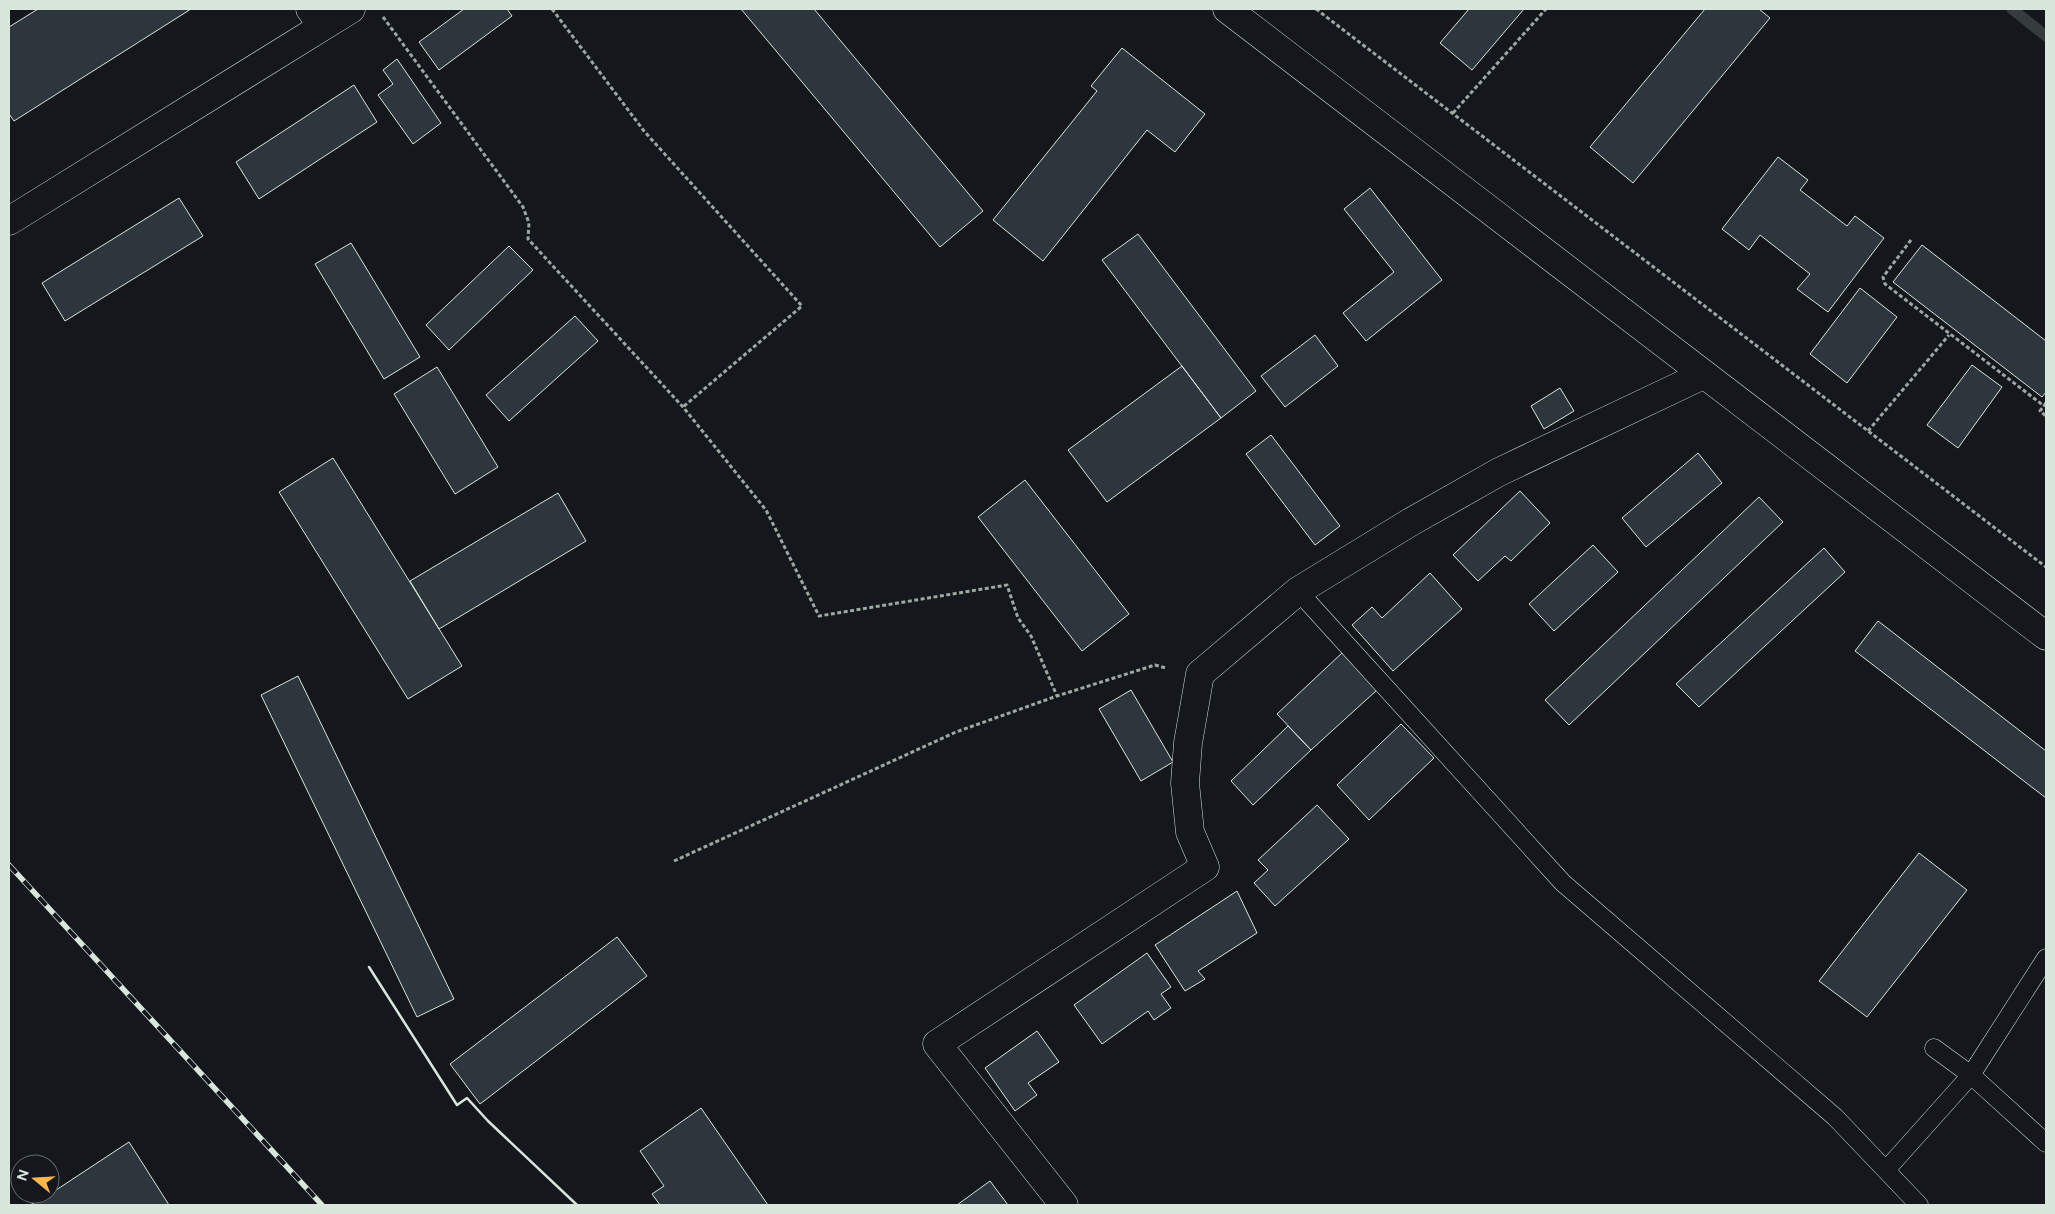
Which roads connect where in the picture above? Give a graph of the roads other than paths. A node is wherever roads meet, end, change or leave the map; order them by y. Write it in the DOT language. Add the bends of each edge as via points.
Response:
graph roads {
  1 [pos="351,9"];
  2 [pos="1227,9"];
  3 [pos="316,17"];
  4 [pos="9,221"];
  5 [pos="1703,375"];
  6 [pos="1298,591"];
  7 [pos="2046,636"];
  8 [pos="2046,958"];
  9 [pos="1934,1048"];
  10 [pos="1970,1075"];
  11 [pos="2046,1143"];
  12 [pos="1886,1170"];
  13 [pos="1064,1205"];
  14 [pos="1919,1205"];
  1 -- 3 [label="street"];
  2 -- 5 [label="street"];
  3 -- 4 [label="street"];
  5 -- 6 [label="street" via="1473,485"];
  5 -- 7 [label="street"];
  6 -- 12 [label="lane" via="1563,883 1834,1117"];
  6 -- 13 [label="street" via="1200,674 1185,783 1190,832 1205,867 937,1044"];
  8 -- 10 [label="lane"];
  9 -- 10 [label="lane"];
  10 -- 11 [label="lane"];
  10 -- 12 [label="lane"];
  12 -- 14 [label="lane"];
}
